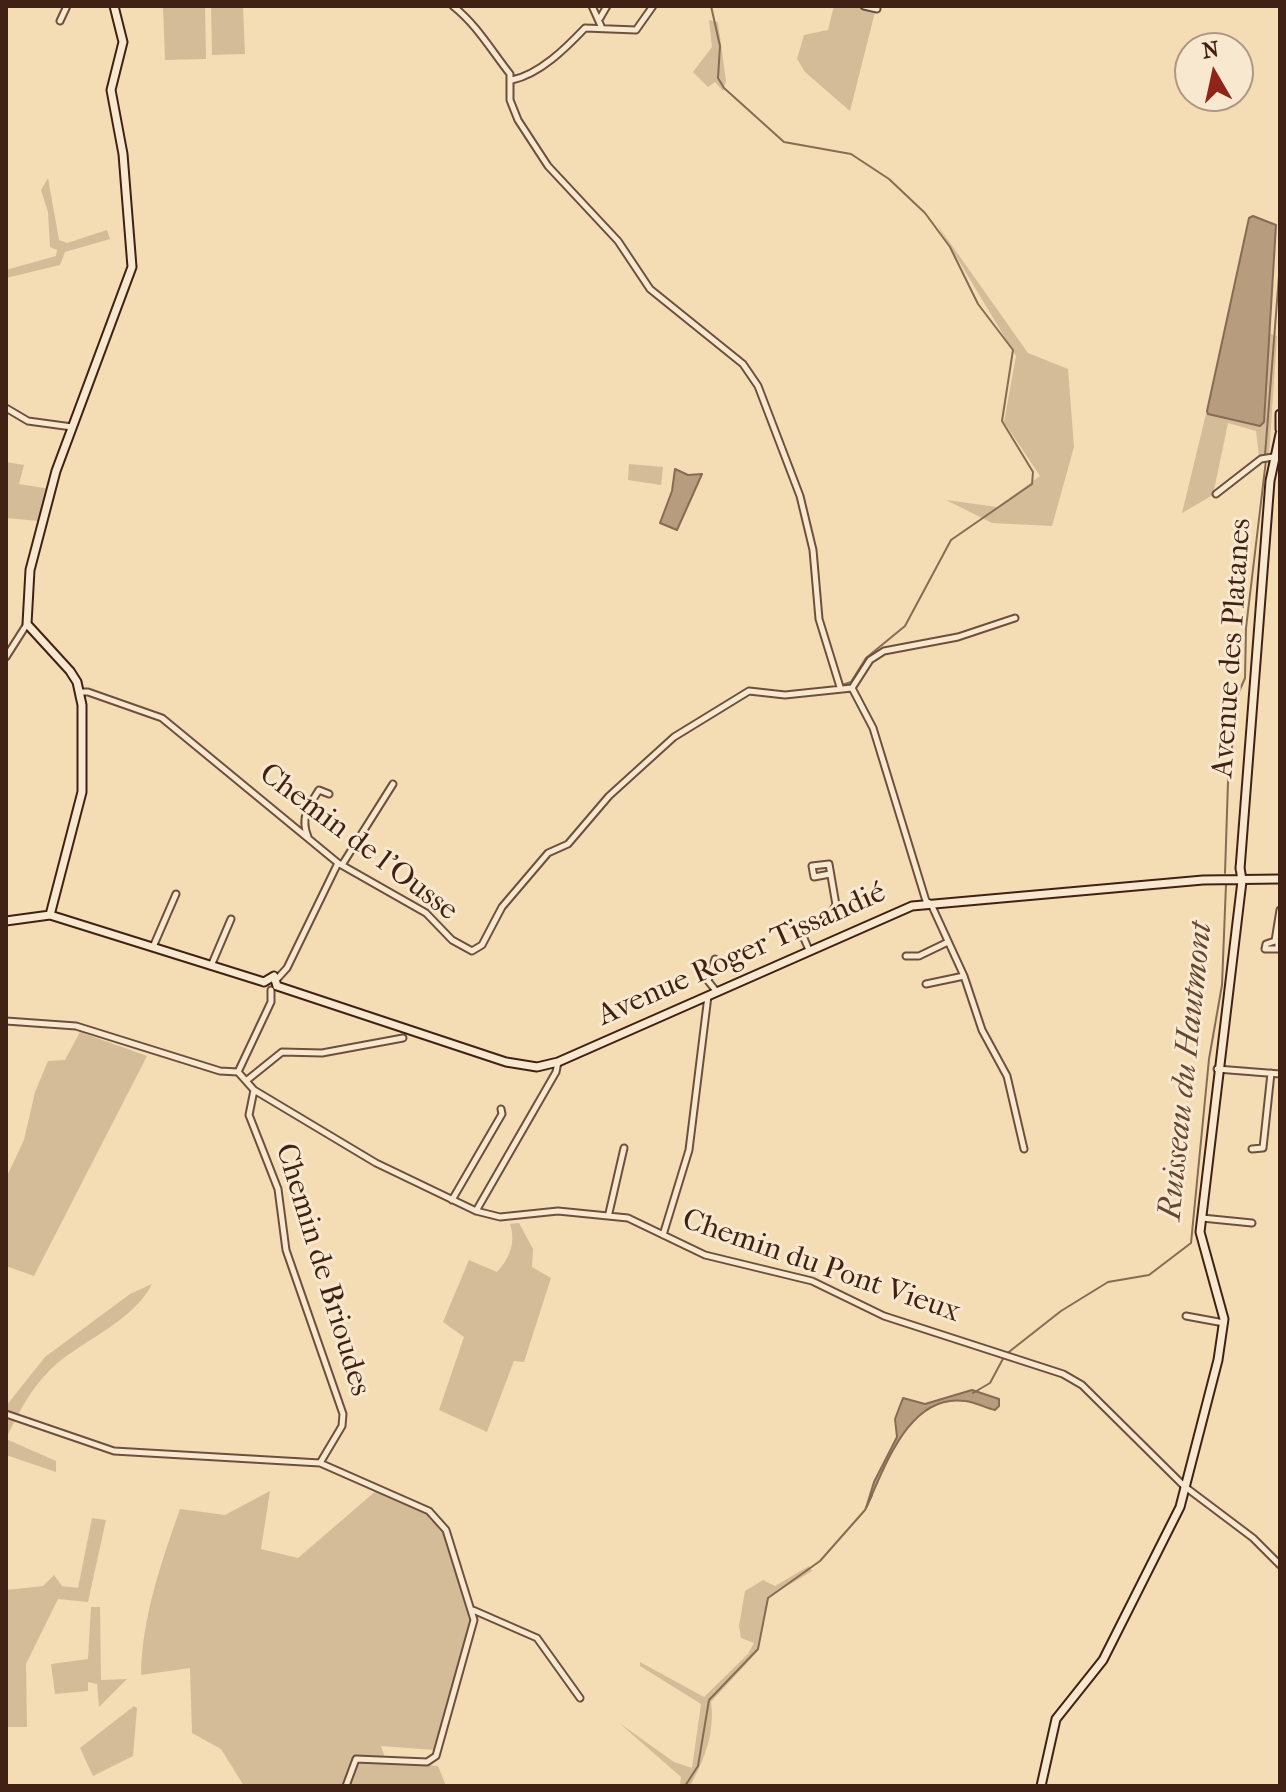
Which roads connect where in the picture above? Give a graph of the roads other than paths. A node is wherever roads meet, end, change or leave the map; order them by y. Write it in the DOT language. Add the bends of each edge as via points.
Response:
graph roads {
  1 [pos="67,6"];
  2 [pos="114,6"];
  3 [pos="453,6"];
  4 [pos="592,6"];
  5 [pos="607,6"];
  6 [pos="653,6"];
  7 [pos="864,6"];
  8 [pos="877,9"];
  9 [pos="599,19"];
  10 [pos="60,21"];
  11 [pos="601,26"];
  12 [pos="512,80"];
  13 [pos="6,408"];
  14 [pos="1280,412"];
  15 [pos="1280,422"];
  16 [pos="72,427"];
  17 [pos="1280,432"];
  18 [pos="1273,457"];
  19 [pos="1216,494"];
  20 [pos="1015,618"];
  21 [pos="27,624"];
  22 [pos="6,657"];
  23 [pos="840,687"];
  24 [pos="852,688"];
  25 [pos="84,692"];
  26 [pos="393,784"];
  27 [pos="329,794"];
  28 [pos="308,838"];
  29 [pos="340,864"];
  30 [pos="830,874"];
  31 [pos="1239,878"];
  32 [pos="1280,879"];
  33 [pos="176,894"];
  34 [pos="927,903"];
  35 [pos="1280,910"];
  36 [pos="50,915"];
  37 [pos="231,919"];
  38 [pos="6,921"];
  39 [pos="1275,941"];
  40 [pos="948,942"];
  41 [pos="153,947"];
  42 [pos="809,950"];
  43 [pos="906,956"];
  44 [pos="715,959"];
  45 [pos="210,966"];
  46 [pos="964,976"];
  47 [pos="926,984"];
  48 [pos="275,985"];
  49 [pos="717,992"];
  50 [pos="708,996"];
  51 [pos="6,1021"];
  52 [pos="403,1038"];
  53 [pos="558,1062"];
  54 [pos="1217,1069"];
  55 [pos="238,1072"];
  56 [pos="1271,1073"];
  57 [pos="1280,1074"];
  58 [pos="246,1081"];
  59 [pos="254,1090"];
  60 [pos="501,1109"];
  61 [pos="624,1148"];
  62 [pos="1024,1149"];
  63 [pos="1252,1149"];
  64 [pos="452,1200"];
  65 [pos="476,1211"];
  66 [pos="609,1213"];
  67 [pos="1201,1218"];
  68 [pos="1252,1223"];
  69 [pos="663,1235"];
  70 [pos="1186,1316"];
  71 [pos="1224,1323"];
  72 [pos="6,1414"];
  73 [pos="320,1463"];
  74 [pos="1184,1486"];
  75 [pos="1280,1565"];
  76 [pos="473,1610"];
  77 [pos="580,1698"];
  78 [pos="346,1786"];
  79 [pos="1041,1786"];
  1 -- 10 [label="street"];
  2 -- 16 [label="street" via="123,42 111,90 123,154 131,279"];
  3 -- 12 [label="street" via="475,24"];
  4 -- 9 [label="street"];
  5 -- 9 [label="street"];
  6 -- 11 [label="street" via="636,30"];
  7 -- 8 [label="street"];
  9 -- 11 [label="street"];
  11 -- 12 [label="street" via="585,28 553,57"];
  12 -- 23 [label="street" via="510,100 518,120 548,166 618,241 650,289 743,364 758,386 800,496 813,550 819,619"];
  13 -- 16 [label="street" via="28,421"];
  14 -- 15 [label="street, Avenue des Platanes"];
  15 -- 17 [label="street, Avenue des Platanes"];
  16 -- 21 [label="street" via="30,570"];
  17 -- 18 [label="street, Avenue des Platanes"];
  18 -- 19 [label="street" via="1261,459"];
  18 -- 31 [label="street, Avenue des Platanes"];
  20 -- 24 [label="street" via="958,637 884,651 870,660"];
  21 -- 22 [label="street"];
  21 -- 25 [label="street"];
  23 -- 24 [label="street, Chemin de l'Ousse"];
  23 -- 29 [label="street, Chemin de l'Ousse" via="785,695 749,691 674,737 609,796 568,844 548,853 502,907 482,945 472,951 452,940 426,913"];
  24 -- 34 [label="street" via="873,728"];
  25 -- 28 [label="street, Chemin de l'Ousse" via="162,718"];
  25 -- 36 [label="street" via="82,792"];
  26 -- 29 [label="street"];
  27 -- 28 [label="street" via="319,790 305,812"];
  28 -- 29 [label="street, Chemin de l'Ousse"];
  29 -- 48 [label="street"];
  30 -- 42 [label="street" via="836,905 800,929"];
  31 -- 32 [label="street, Avenue Roger Tissandié"];
  31 -- 34 [label="street, Avenue Roger Tissandié"];
  31 -- 54 [label="street"];
  33 -- 41 [label="street"];
  34 -- 40 [label="street"];
  34 -- 42 [label="street, Avenue Roger Tissandié"];
  35 -- 39 [label="street"];
  36 -- 38 [label="street"];
  36 -- 41 [label="street"];
  37 -- 45 [label="street"];
  40 -- 43 [label="street" via="919,956"];
  40 -- 46 [label="street"];
  41 -- 45 [label="street"];
  42 -- 49 [label="street, Avenue Roger Tissandié"];
  44 -- 49 [label="street" via="708,981"];
  45 -- 48 [label="street"];
  46 -- 47 [label="street"];
  46 -- 62 [label="street" via="982,1030 1007,1076"];
  48 -- 53 [label="street, Avenue Roger Tissandié" via="518,1066"];
  48 -- 55 [label="street"];
  49 -- 50 [label="street, Avenue Roger Tissandié"];
  50 -- 53 [label="street, Avenue Roger Tissandié"];
  50 -- 69 [label="street" via="689,1150"];
  51 -- 55 [label="street" via="76,1026"];
  52 -- 58 [label="street" via="322,1053 282,1052"];
  53 -- 65 [label="street"];
  54 -- 56 [label="street"];
  54 -- 67 [label="street"];
  55 -- 58 [label="street"];
  56 -- 57 [label="street"];
  56 -- 63 [label="street" via="1263,1148"];
  58 -- 59 [label="street"];
  59 -- 64 [label="street, Chemin du Pont Vieux" via="376,1163"];
  59 -- 73 [label="street, Chemin de Brioudes" via="249,1115 278,1189 286,1250 343,1414 342,1426"];
  60 -- 64 [label="street"];
  61 -- 66 [label="street"];
  64 -- 65 [label="street, Chemin du Pont Vieux"];
  65 -- 66 [label="street, Chemin du Pont Vieux" via="500,1217"];
  66 -- 69 [label="street, Chemin du Pont Vieux"];
  67 -- 68 [label="street"];
  67 -- 71 [label="street" via="1202,1247"];
  69 -- 74 [label="street, Chemin du Pont Vieux" via="705,1255 812,1281 884,1316 1024,1360 1082,1385"];
  70 -- 71 [label="street"];
  71 -- 74 [label="street"];
  72 -- 73 [label="street" via="114,1451"];
  73 -- 76 [label="street" via="439,1520"];
  74 -- 75 [label="street"];
  74 -- 79 [label="street" via="1176,1514 1103,1660 1056,1719"];
  76 -- 77 [label="street" via="537,1638"];
  76 -- 78 [label="street" via="474,1629 436,1756 427,1762 356,1759"];
}
